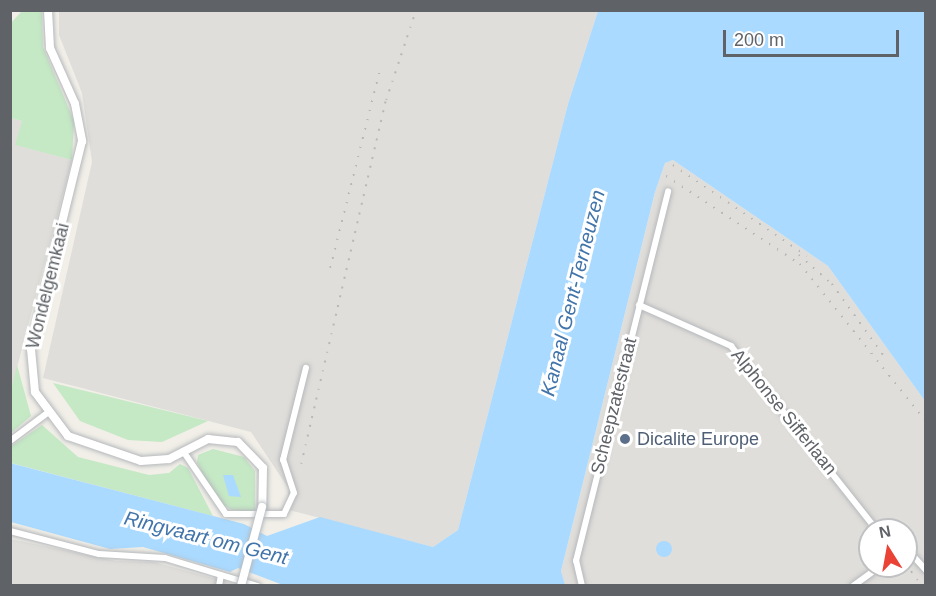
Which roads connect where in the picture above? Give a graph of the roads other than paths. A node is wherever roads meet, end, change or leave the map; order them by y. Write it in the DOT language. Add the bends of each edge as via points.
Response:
graph roads {
  1 [pos="48,10"];
  2 [pos="668,191"];
  3 [pos="639,305"];
  4 [pos="306,368"];
  5 [pos="46,414"];
  6 [pos="10,441"];
  7 [pos="183,451"];
  8 [pos="867,518"];
  9 [pos="10,531"];
  10 [pos="221,575"];
  11 [pos="219,585"];
  12 [pos="242,585"];
  13 [pos="258,585"];
  14 [pos="582,585"];
  1 -- 5 [label="main road, Wondelgemkaai" via="50,48 79,116 82,141 31,349 32,383"];
  2 -- 3 [label="street, Scheepzatestraat"];
  3 -- 8 [label="street, Alphonse Sifferlaan" via="731,346"];
  3 -- 14 [label="street, Scheepzatestraat" via="576,561"];
  4 -- 7 [label="street" via="284,454 294,493 284,514 226,514"];
  5 -- 6 [label="street"];
  5 -- 7 [label="main road, Wondelgemkaai" via="68,436 104,451 152,462"];
  7 -- 12 [label="main road, Wondelgemkaai, bridge" via="215,438 244,445 265,472 262,507"];
  9 -- 10 [label="street" via="99,554 165,558"];
  10 -- 11 [label="street"];
  10 -- 13 [label="street"];
}
